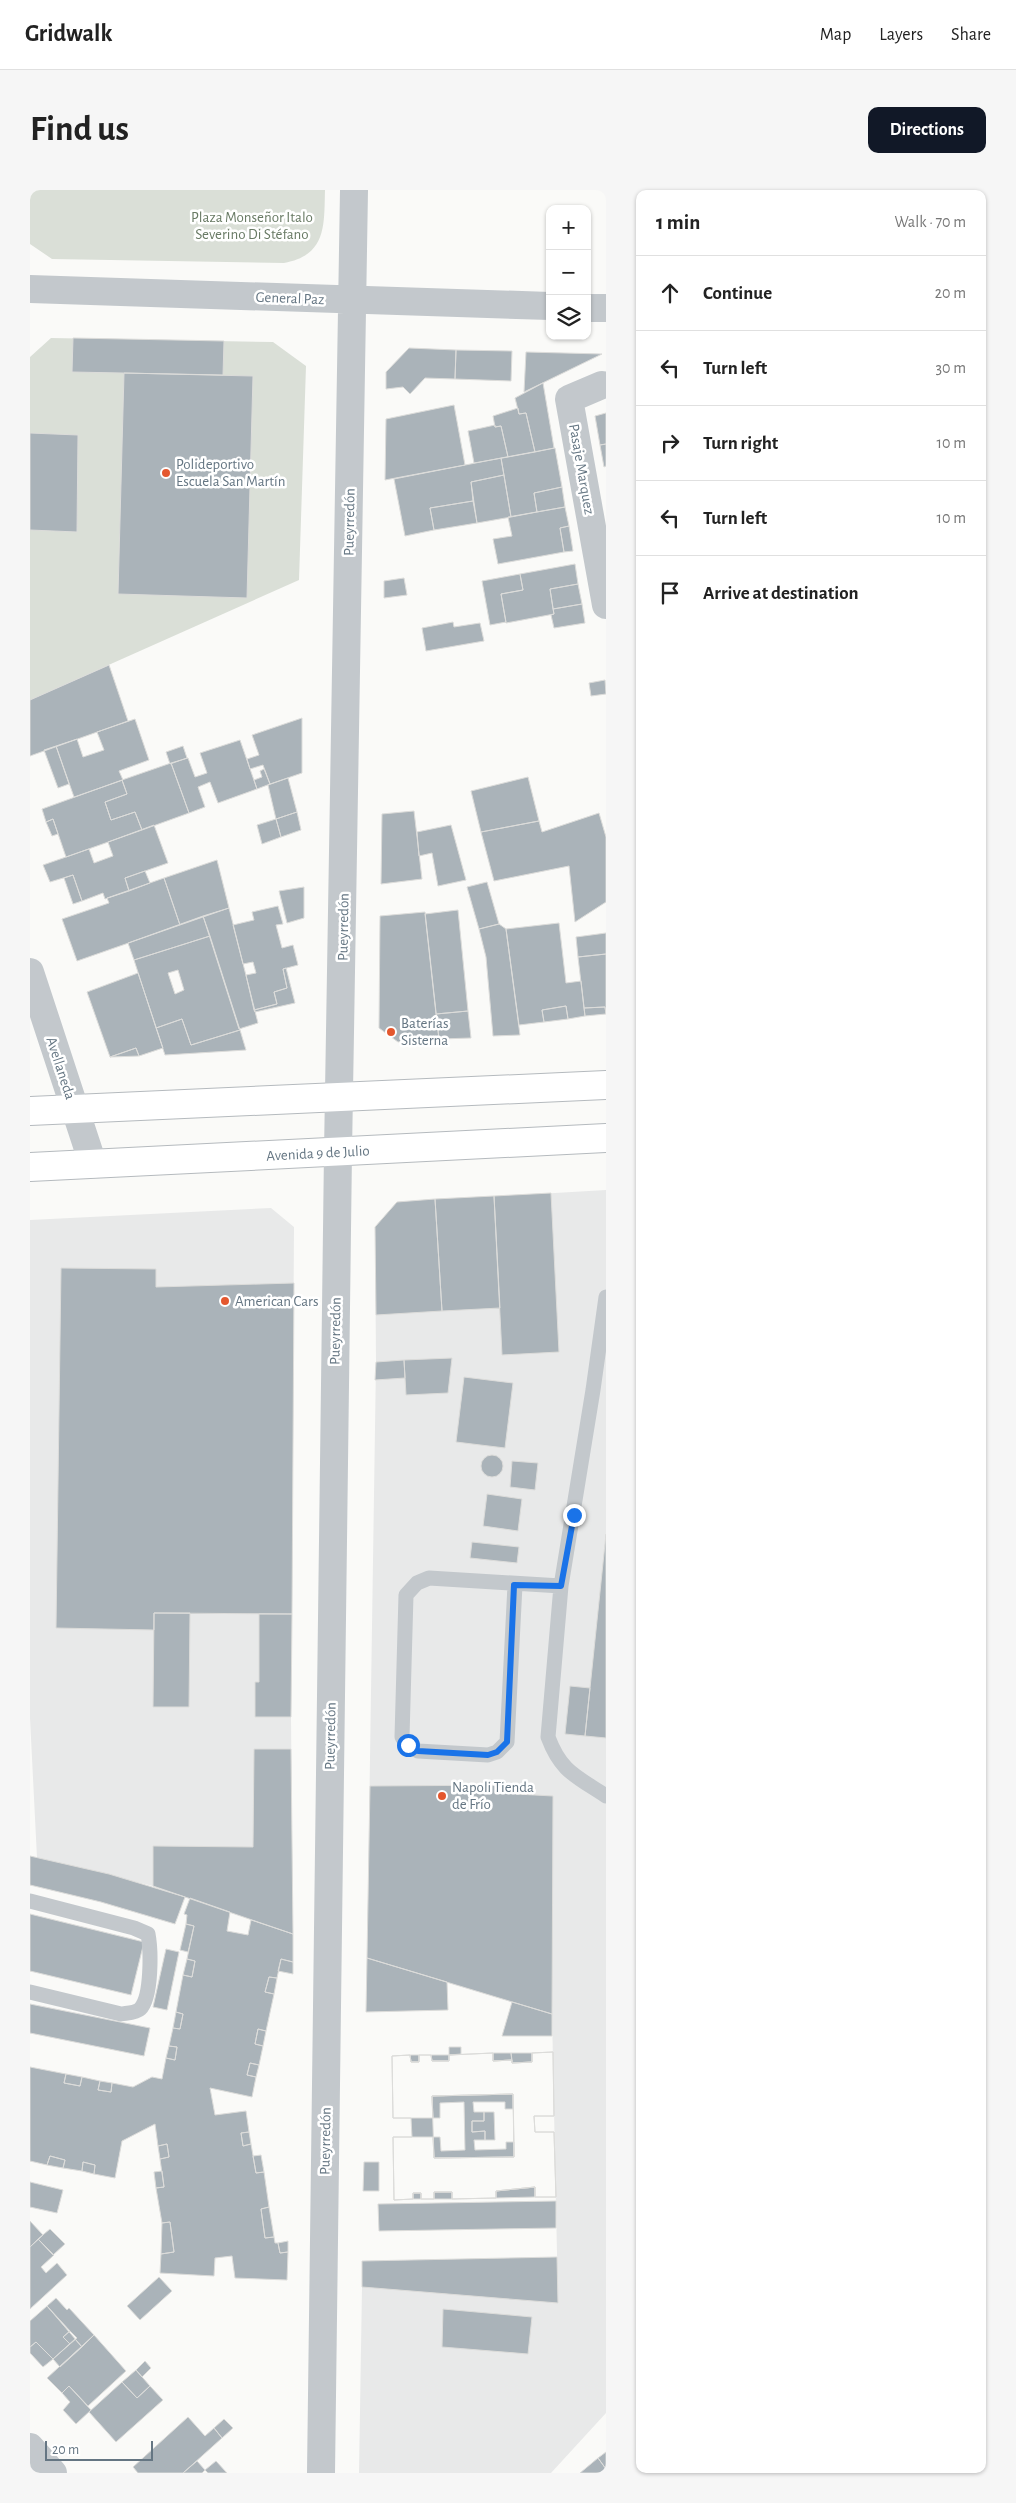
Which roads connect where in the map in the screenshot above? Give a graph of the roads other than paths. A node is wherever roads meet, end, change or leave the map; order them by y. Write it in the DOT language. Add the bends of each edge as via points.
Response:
graph roads {
  1 [pos="354,190"];
  2 [pos="30,289"];
  3 [pos="352,300"];
  4 [pos="546,306"];
  5 [pos="591,308"];
  6 [pos="606,308"];
  7 [pos="602,385"];
  8 [pos="606,605"];
  9 [pos="30,972"];
  10 [pos="606,1084"];
  11 [pos="339,1098"];
  12 [pos="75,1110"];
  13 [pos="30,1112"];
  14 [pos="606,1138"];
  15 [pos="338,1152"];
  16 [pos="93,1164"];
  17 [pos="30,1166"];
  18 [pos="606,1297"];
  19 [pos="514,1585"];
  20 [pos="561,1586"];
  21 [pos="606,1796"];
  22 [pos="30,1901"];
  23 [pos="30,1992"];
  24 [pos="30,2447"];
  25 [pos="53,2473"];
  26 [pos="321,2473"];
  1 -- 3 [label="street, Pueyrredón"];
  2 -- 3 [label="street, General Paz"];
  3 -- 4 [label="street, General Paz"];
  3 -- 11 [label="street, Pueyrredón"];
  5 -- 6 [label="street"];
  7 -- 8 [label="street, Pasaje Marquez" via="569,399"];
  9 -- 12 [label="street, Avellaneda"];
  10 -- 11 [label="main road"];
  11 -- 12 [label="main road"];
  11 -- 15 [label="street, Pueyrredón"];
  12 -- 13 [label="main road"];
  12 -- 16 [label="street, Avellaneda"];
  14 -- 15 [label="main road, Avenida 9 de Julio"];
  15 -- 16 [label="main road, Avenida 9 de Julio"];
  15 -- 26 [label="street, Pueyrredón"];
  16 -- 17 [label="main road, Avenida 9 de Julio"];
  18 -- 20 [label="lane"];
  19 -- 19 [label="lane" via="507,1742 497,1752 488,1755 418,1751 408,1745 402,1737 406,1596 417,1583 430,1578"];
  19 -- 20 [label="lane"];
  20 -- 21 [label="lane" via="548,1737 556,1758 569,1772"];
  22 -- 23 [label="lane" via="148,1934 152,1956 144,2000 140,2009 134,2012 121,2014"];
  24 -- 25 [label="street"];
}
